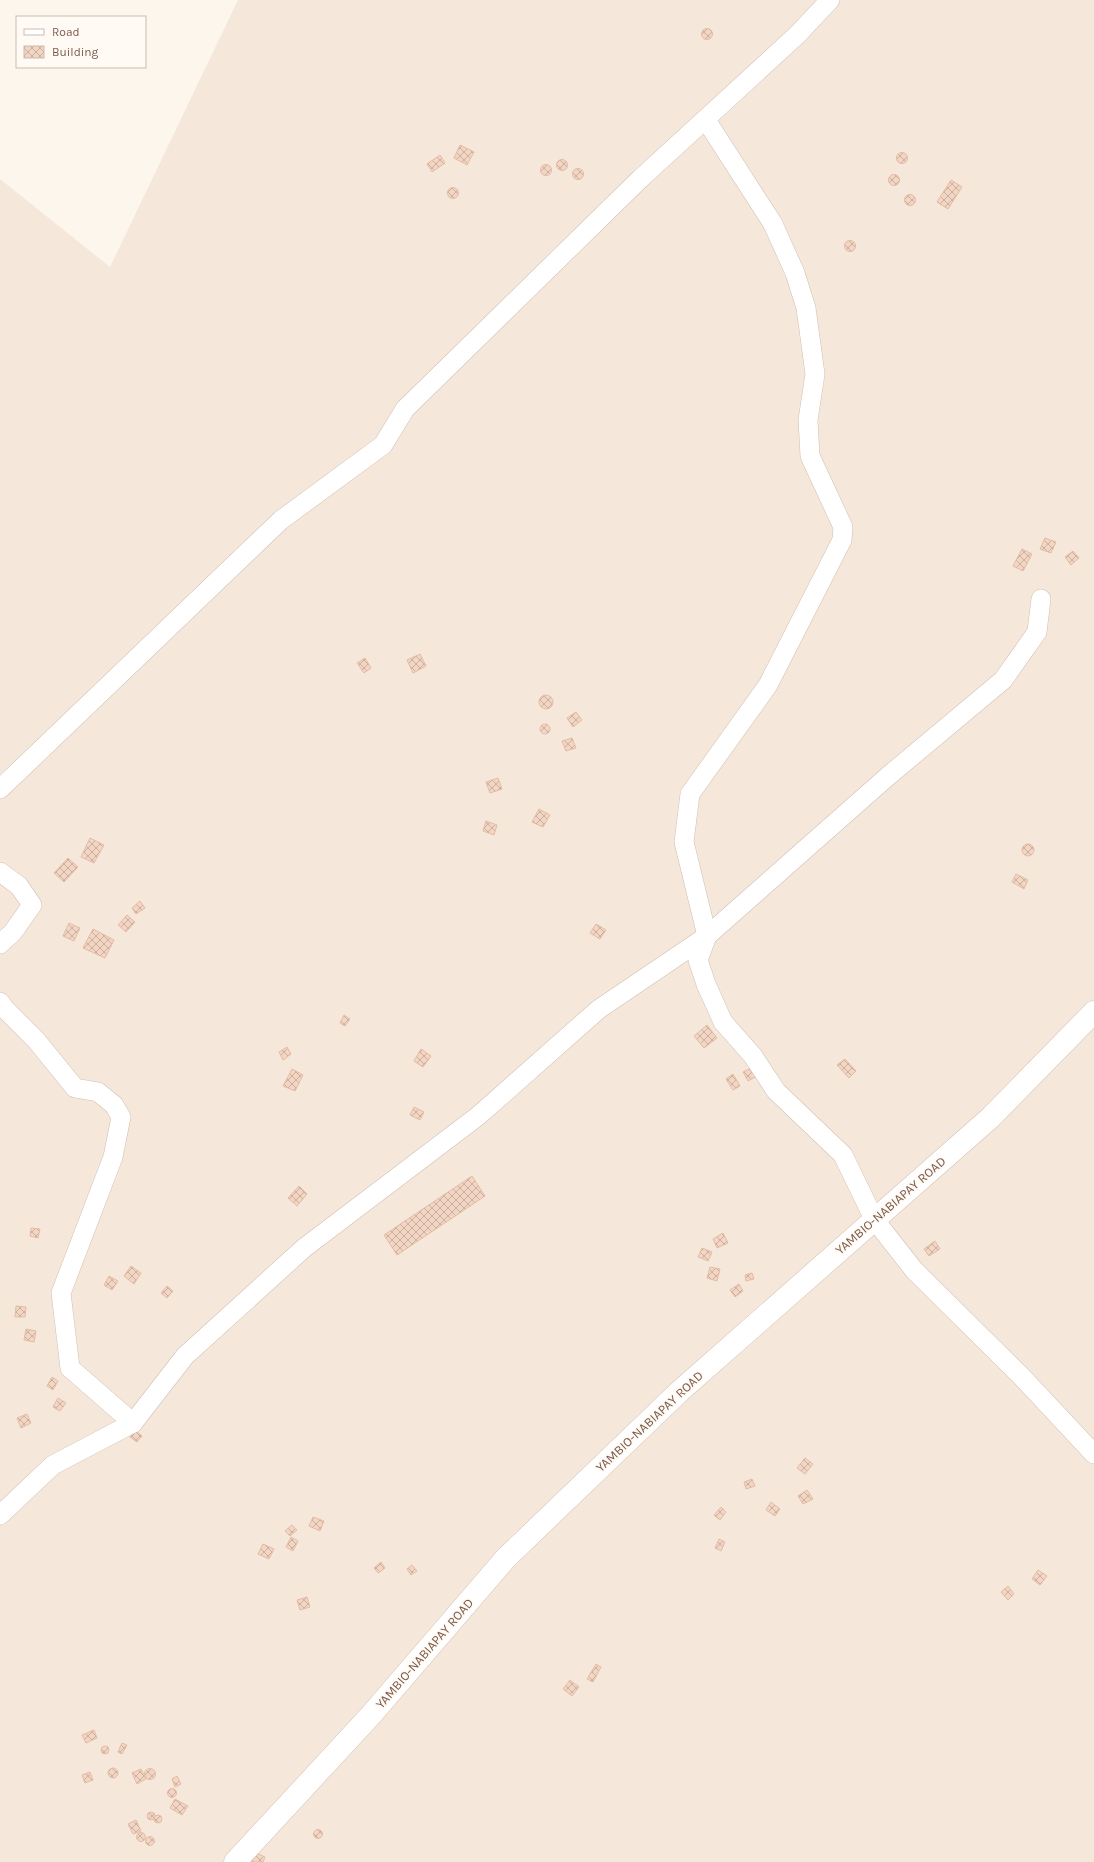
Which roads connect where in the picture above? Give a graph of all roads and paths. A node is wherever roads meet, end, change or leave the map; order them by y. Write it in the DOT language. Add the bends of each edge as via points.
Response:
graph roads {
  1 [pos="830,0"];
  2 [pos="706,120"];
  3 [pos="1041,600"];
  4 [pos="0,790"];
  5 [pos="0,872"];
  6 [pos="707,936"];
  7 [pos="0,944"];
  8 [pos="0,1002"];
  9 [pos="1094,1012"];
  10 [pos="874,1219"];
  11 [pos="133,1423"];
  12 [pos="1094,1454"];
  13 [pos="0,1515"];
  14 [pos="235,1862"];
  1 -- 2 [label="street" via="797,35"];
  2 -- 4 [label="street" via="640,179 405,409 384,445 281,520"];
  2 -- 6 [label="street" via="773,224 795,273 806,308 815,374 808,420 810,456 843,526 842,540 768,685 690,794 684,842"];
  3 -- 6 [label="street" via="1036,632 1003,680 887,777"];
  5 -- 7 [label="street" via="19,886 32,905 13,932"];
  6 -- 10 [label="street" via="698,960 723,1022 753,1056 776,1091 843,1155"];
  6 -- 11 [label="street" via="598,1009 478,1116 304,1248 185,1356"];
  8 -- 11 [label="street" via="36,1040 75,1088 98,1092 114,1106 120,1118 113,1157 61,1293 70,1368"];
  9 -- 10 [label="main road, YAMBIO-NABIAPAY ROAD" via="990,1118"];
  10 -- 12 [label="street" via="914,1270 1021,1376"];
  10 -- 14 [label="main road, YAMBIO-NABIAPAY ROAD" via="680,1391 506,1558 371,1715"];
  11 -- 13 [label="street" via="53,1465"];
}
